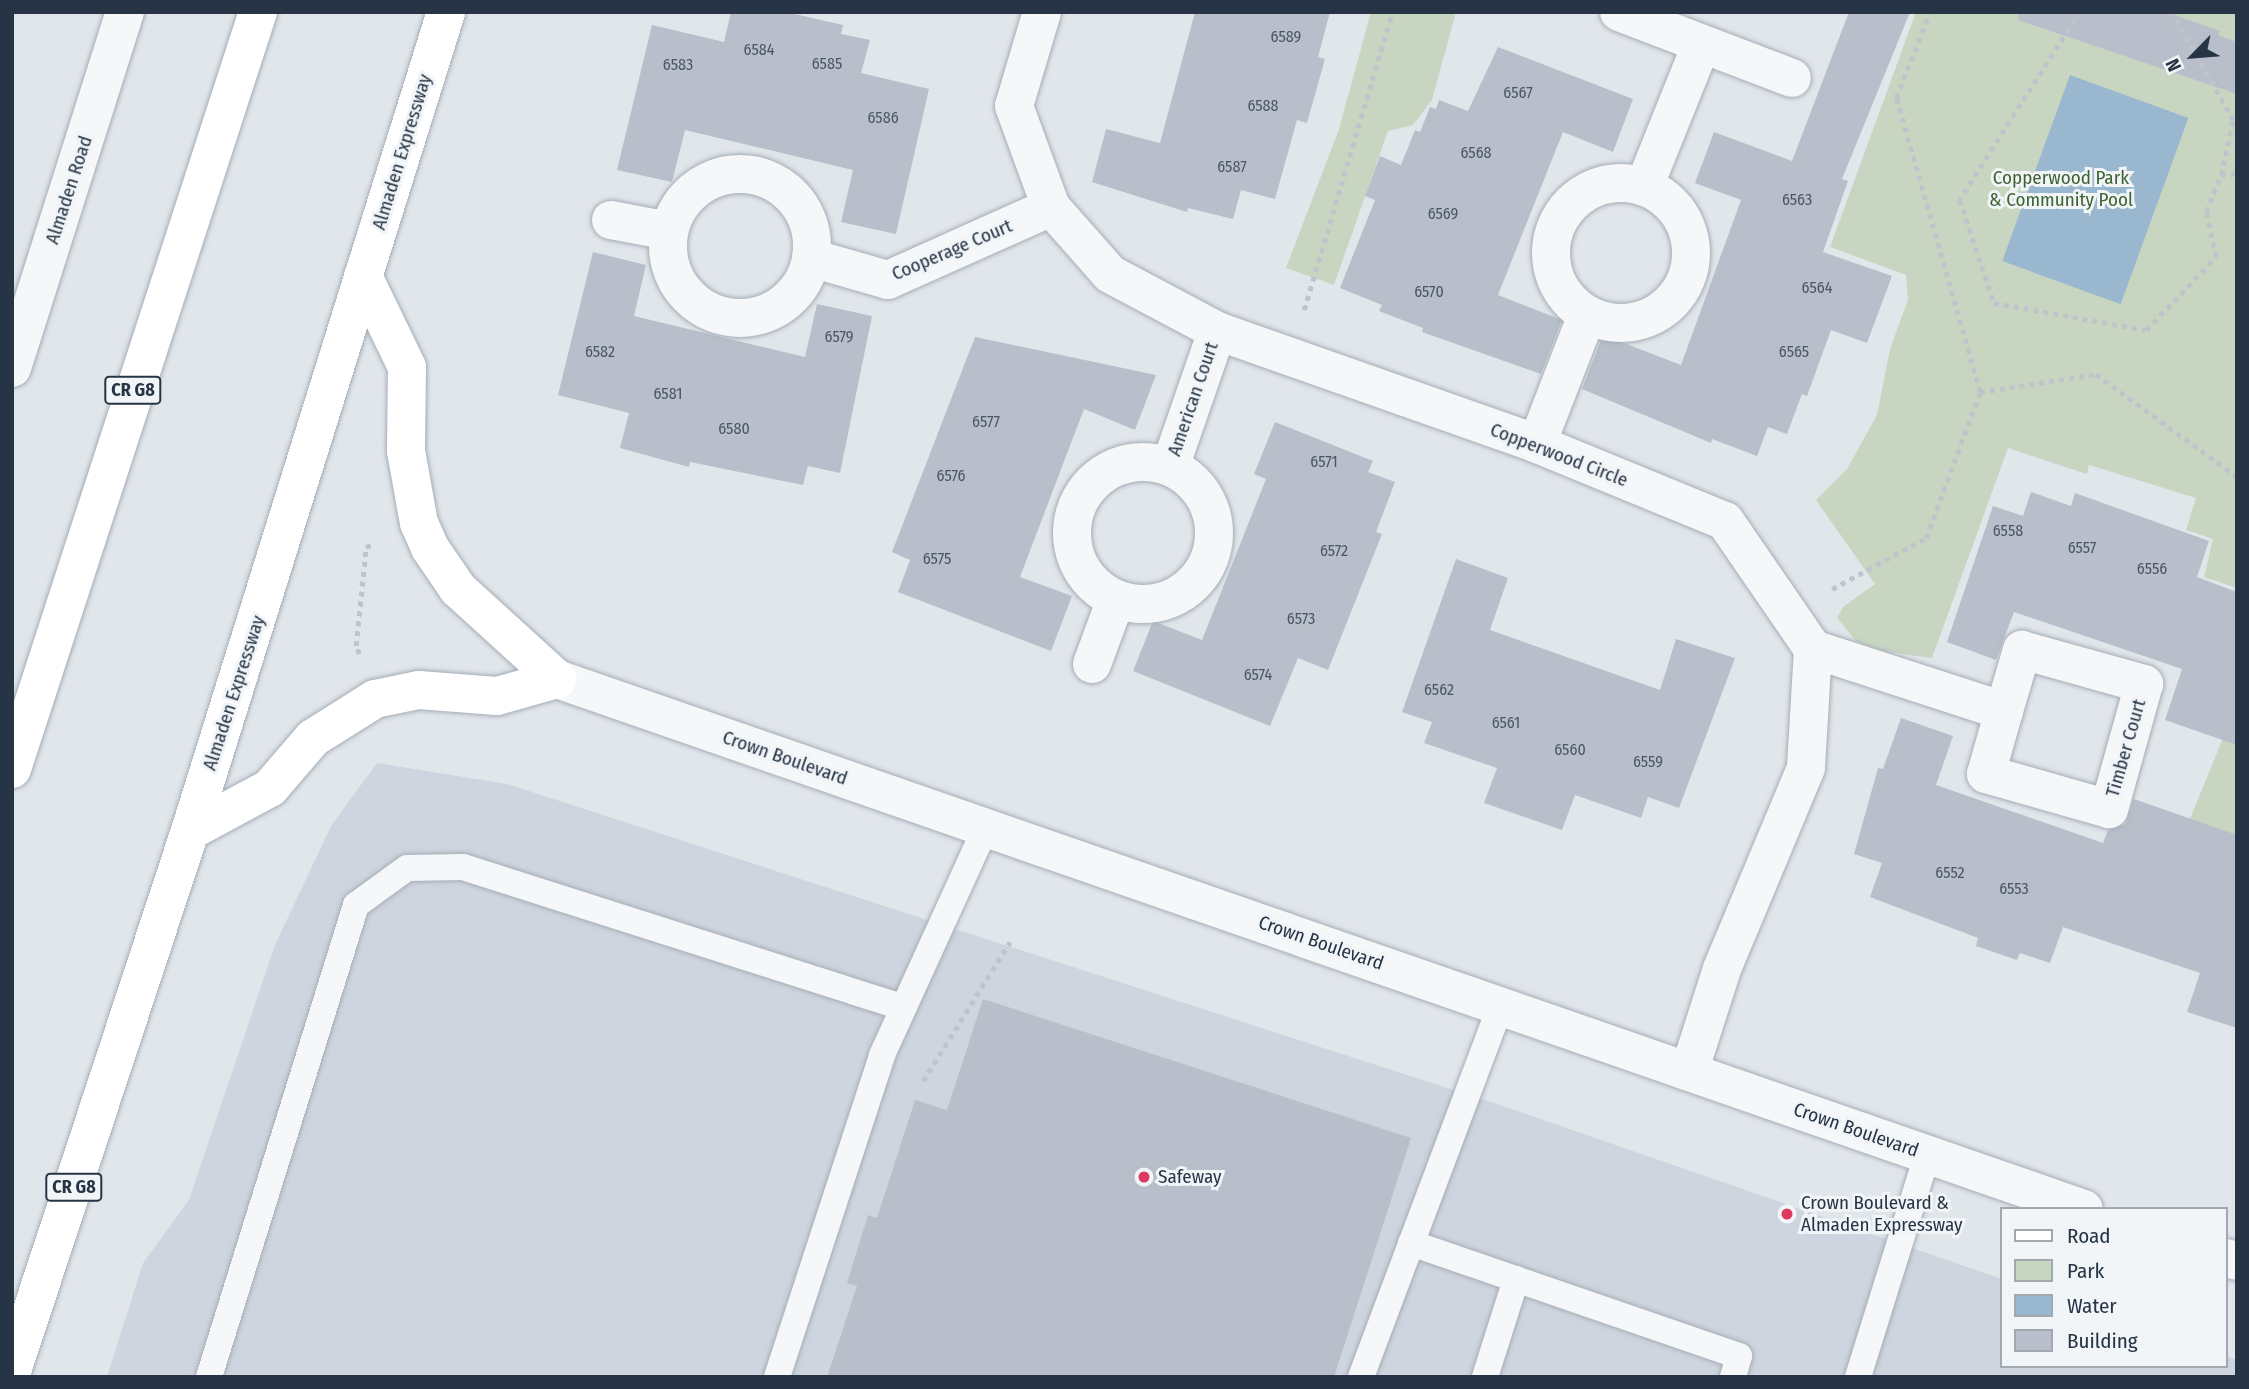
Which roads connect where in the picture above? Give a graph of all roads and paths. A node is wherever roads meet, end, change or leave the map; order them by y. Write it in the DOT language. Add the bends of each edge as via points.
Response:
graph roads {
  1 [pos="125,12"];
  2 [pos="258,12"];
  3 [pos="446,12"];
  4 [pos="1042,12"];
  5 [pos="1392,12"];
  6 [pos="1619,12"];
  7 [pos="1930,12"];
  8 [pos="2080,12"];
  9 [pos="2171,12"];
  10 [pos="1701,45"];
  11 [pos="1792,78"];
  12 [pos="2237,173"];
  13 [pos="2221,175"];
  14 [pos="1644,187"];
  15 [pos="1051,207"];
  16 [pos="611,220"];
  17 [pos="669,231"];
  18 [pos="811,258"];
  19 [pos="363,276"];
  20 [pos="1587,315"];
  21 [pos="1217,331"];
  22 [pos="1290,357"];
  23 [pos="12,369"];
  24 [pos="1980,392"];
  25 [pos="1536,444"];
  26 [pos="1170,467"];
  27 [pos="2237,477"];
  28 [pos="379,542"];
  29 [pos="1116,599"];
  30 [pos="1788,613"];
  31 [pos="1814,649"];
  32 [pos="1092,664"];
  33 [pos="363,665"];
  34 [pos="557,679"];
  35 [pos="2004,711"];
  36 [pos="12,769"];
  37 [pos="986,827"];
  38 [pos="190,831"];
  39 [pos="1010,942"];
  40 [pos="1501,1005"];
  41 [pos="903,1007"];
  42 [pos="1689,1072"];
  43 [pos="921,1083"];
  44 [pos="1927,1155"];
  45 [pos="2078,1207"];
  46 [pos="1411,1243"];
  47 [pos="1516,1279"];
  48 [pos="12,1371"];
  49 [pos="1859,1376"];
  50 [pos="209,1377"];
  51 [pos="777,1377"];
  52 [pos="1361,1377"];
  53 [pos="1485,1377"];
  54 [pos="1733,1377"];
  1 -- 23 [label="street, Almaden Road"];
  2 -- 36 [label="main road, CR G8"];
  3 -- 19 [label="main road, Almaden Expressway / CR G8"];
  4 -- 15 [label="street, Copperwood Circle" via="1014,106"];
  5 -- 22 [label="path"];
  6 -- 10 [label="street"];
  7 -- 24 [label="path" via="1896,98"];
  8 -- 13 [label="path" via="1960,200 1994,303 2146,330 2216,257 2206,212"];
  9 -- 13 [label="path" via="2233,120"];
  10 -- 11 [label="street"];
  10 -- 14 [label="street"];
  12 -- 13 [label="path"];
  14 -- 20 [label="street" via="1622,182 1598,186 1562,213 1553,235 1553,270 1568,300"];
  14 -- 20 [label="street" via="1681,215 1690,236 1691,260 1685,283 1672,302 1632,323 1609,323"];
  15 -- 18 [label="street, Cooperage Court" via="888,279"];
  15 -- 21 [label="street, Copperwood Circle" via="1110,274"];
  16 -- 17 [label="street"];
  17 -- 18 [label="street" via="678,208 694,190 716,177 741,173 765,178 787,191 803,210 811,234"];
  17 -- 18 [label="street" via="668,254 674,276 696,302 727,317 771,311 790,298"];
  19 -- 34 [label="main road" via="407,367 406,451 419,523 430,548 458,589"];
  19 -- 38 [label="main road, Almaden Expressway / CR G8"];
  20 -- 25 [label="street"];
  21 -- 22 [label="street, Copperwood Circle"];
  21 -- 26 [label="street, American Court"];
  22 -- 25 [label="street, Copperwood Circle"];
  24 -- 27 [label="path" via="2096,374"];
  24 -- 30 [label="path" via="1926,538"];
  25 -- 30 [label="street, Copperwood Circle" via="1725,521"];
  26 -- 29 [label="street" via="1146,462 1121,465 1099,477 1078,506 1073,542 1080,566 1095,586"];
  26 -- 29 [label="street" via="1204,495 1213,516 1209,560 1198,580 1180,595 1137,605"];
  28 -- 33 [label="path" via="366,547 356,646"];
  29 -- 32 [label="street"];
  30 -- 31 [label="street, Copperwood Circle"];
  31 -- 35 [label="street"];
  31 -- 42 [label="street" via="1806,768 1722,969"];
  34 -- 37 [label="street, Crown Boulevard"];
  34 -- 38 [label="main road" via="497,696 419,690 375,699 313,738 270,788"];
  35 -- 35 [label="street, Timber Court" via="2022,650 2144,684 2109,808 1986,774"];
  37 -- 40 [label="street, Crown Boulevard"];
  37 -- 41 [label="lane"];
  38 -- 48 [label="main road, Almaden Expressway / CR G8"];
  39 -- 43 [label="path"];
  40 -- 42 [label="street, Crown Boulevard"];
  40 -- 46 [label="lane"];
  41 -- 50 [label="lane" via="463,867 407,868 356,905"];
  41 -- 51 [label="lane"];
  42 -- 44 [label="street, Crown Boulevard"];
  44 -- 45 [label="street, Crown Boulevard"];
  44 -- 49 [label="lane"];
  46 -- 47 [label="lane"];
  46 -- 52 [label="lane"];
  47 -- 53 [label="lane"];
  47 -- 54 [label="lane" via="1740,1356"];
}
